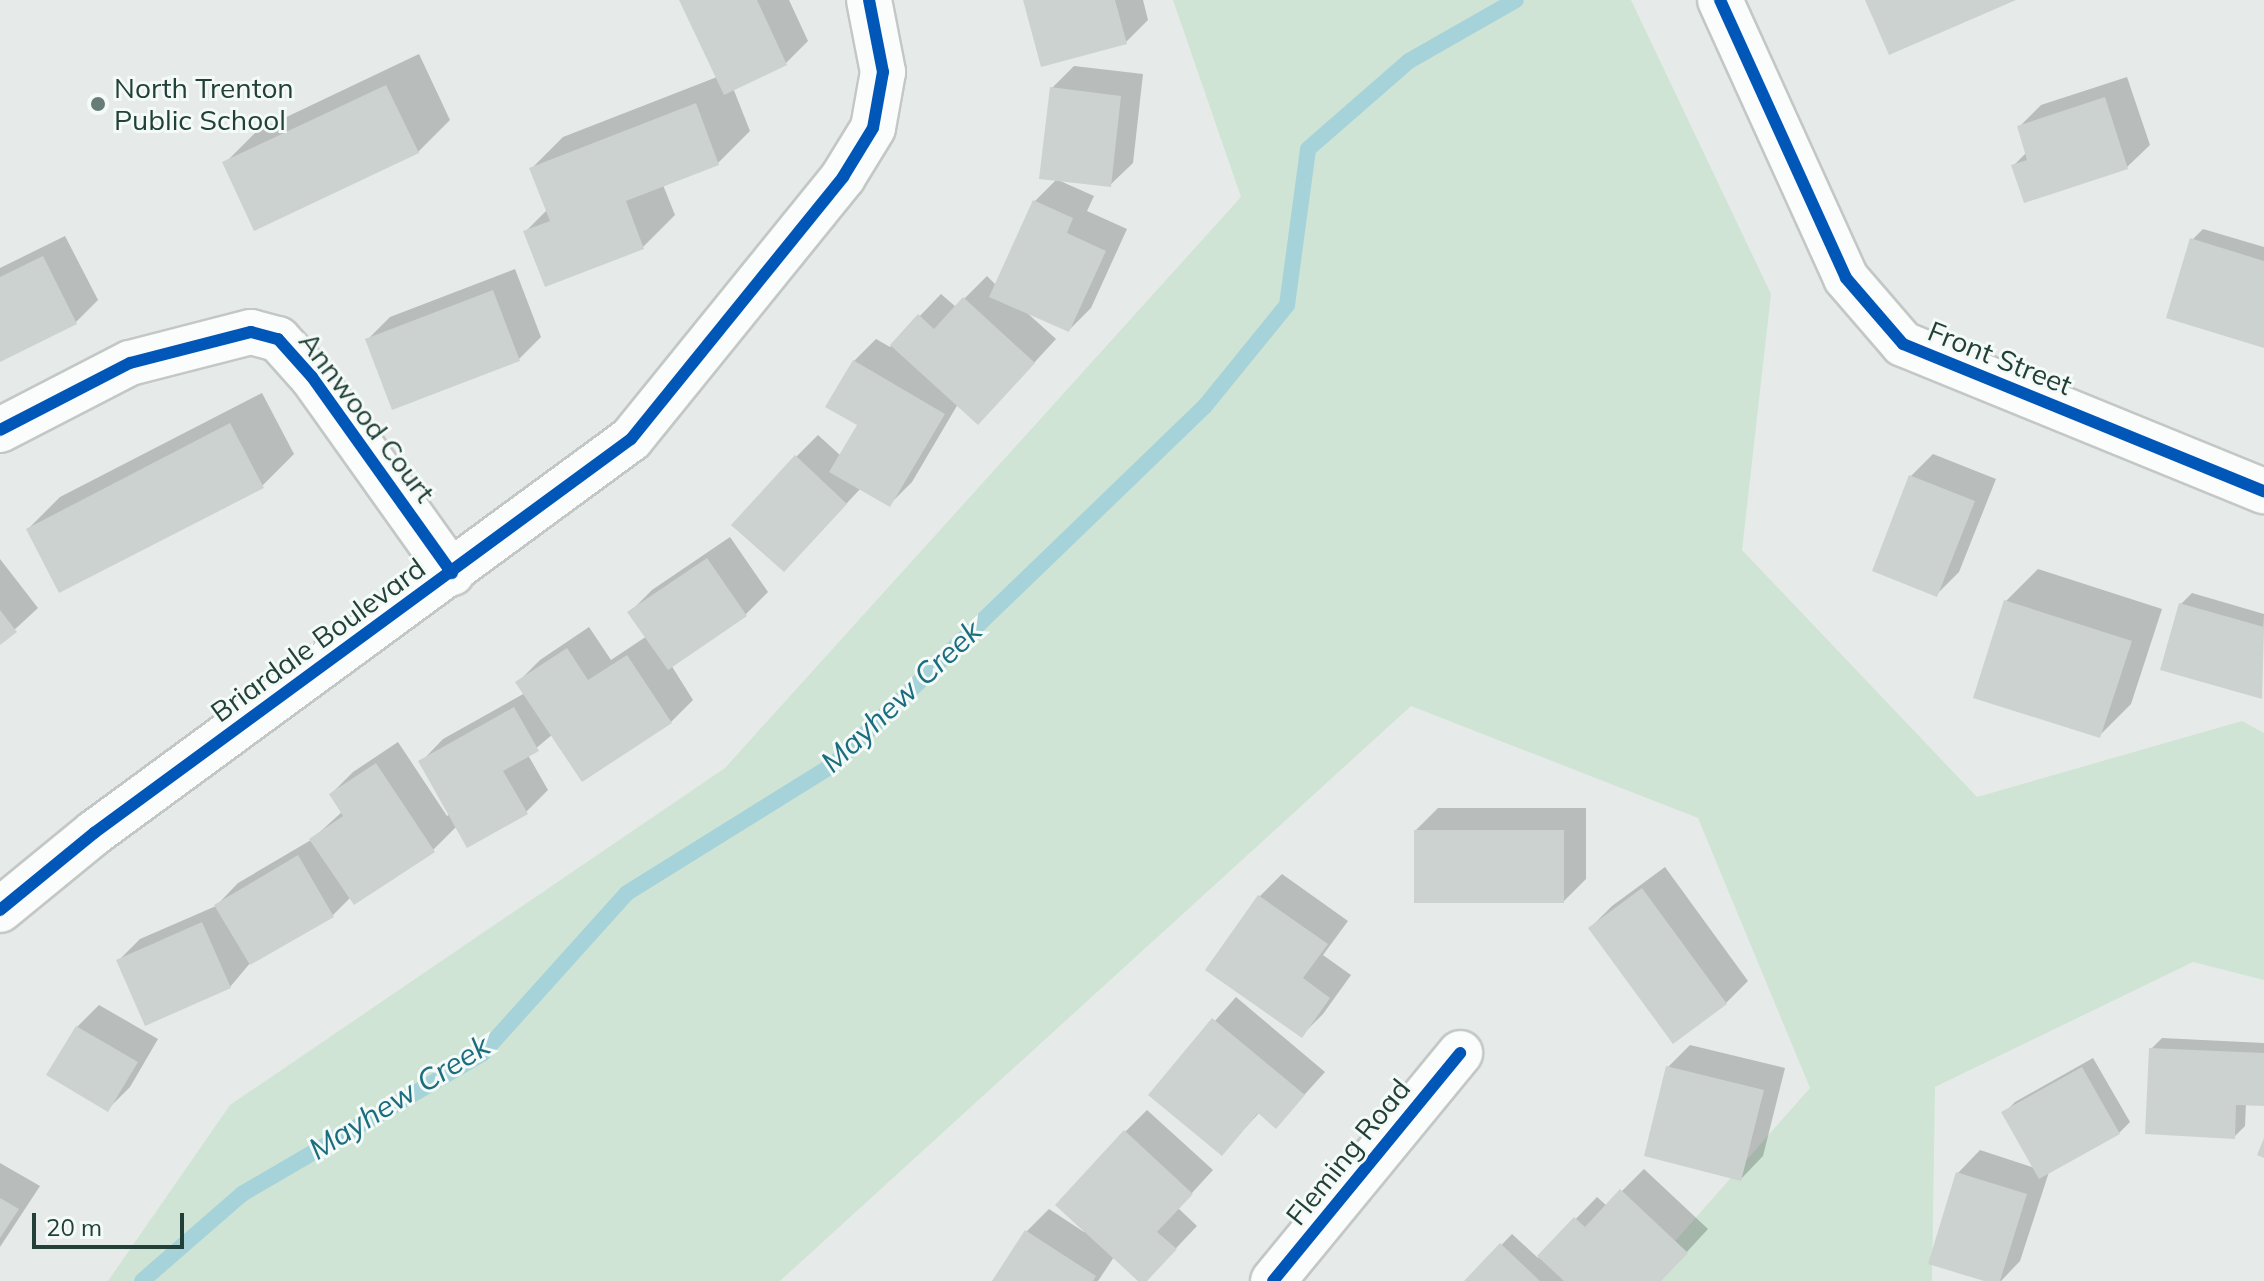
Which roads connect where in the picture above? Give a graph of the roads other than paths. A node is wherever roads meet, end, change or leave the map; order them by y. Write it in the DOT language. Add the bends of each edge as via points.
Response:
graph roads {
  1 [pos="869,0"];
  2 [pos="1720,0"];
  3 [pos="0,430"];
  4 [pos="2264,491"];
  5 [pos="452,573"];
  6 [pos="0,910"];
  7 [pos="1460,1053"];
  8 [pos="1273,1281"];
  1 -- 5 [label="street, Briardale Boulevard" via="883,72 873,128 843,177 631,439"];
  2 -- 4 [label="street, Front Street" via="1846,278 1903,344"];
  3 -- 5 [label="street, Annwood Court" via="130,363 251,332 278,339"];
  5 -- 6 [label="street, Briardale Boulevard" via="94,833"];
  7 -- 8 [label="street, Fleming Road"];
}
